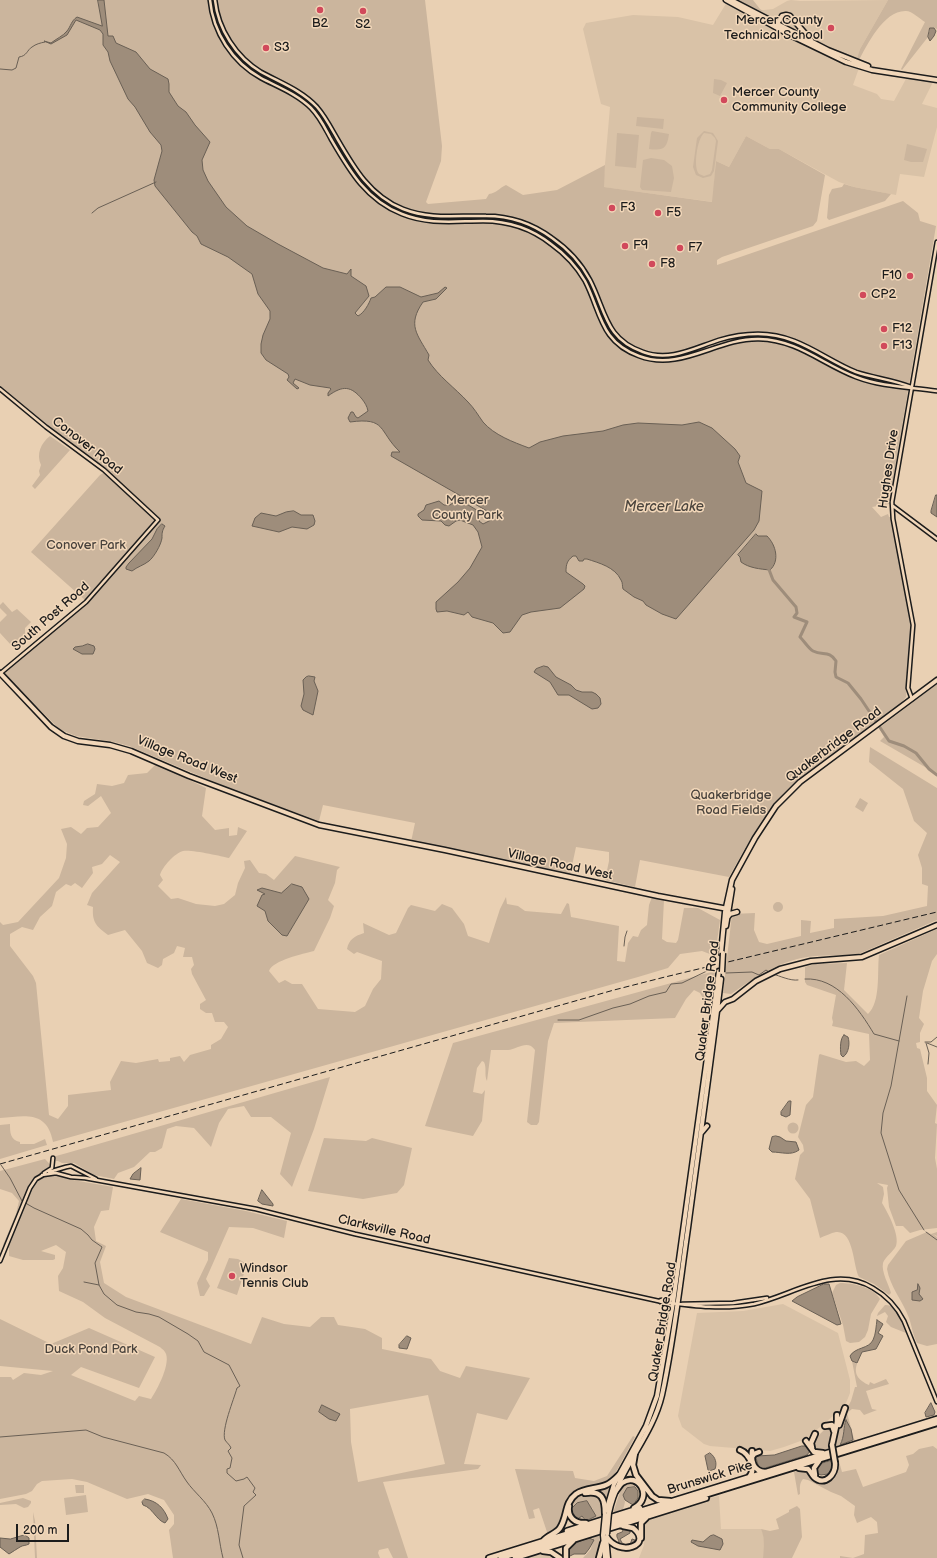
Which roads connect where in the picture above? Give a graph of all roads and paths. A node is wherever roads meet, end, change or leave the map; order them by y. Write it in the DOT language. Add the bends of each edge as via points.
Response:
graph roads {
  1 [pos="210,0"];
  2 [pos="215,0"];
  3 [pos="726,0"];
  4 [pos="731,0"];
  5 [pos="777,24"];
  6 [pos="818,45"];
  7 [pos="835,55"];
  8 [pos="937,80"];
  9 [pos="937,242"];
  10 [pos="914,377"];
  11 [pos="904,386"];
  12 [pos="912,387"];
  13 [pos="0,389"];
  14 [pos="937,391"];
  15 [pos="910,395"];
  16 [pos="892,505"];
  17 [pos="158,520"];
  18 [pos="937,539"];
  19 [pos="1,672"];
  20 [pos="937,680"];
  21 [pos="912,699"];
  22 [pos="743,859"];
  23 [pos="727,909"];
  24 [pos="737,912"];
  25 [pos="727,918"];
  26 [pos="937,924"];
  27 [pos="722,953"];
  28 [pos="720,972"];
  29 [pos="719,991"];
  30 [pos="726,1000"];
  31 [pos="717,1012"];
  32 [pos="715,1070"];
  33 [pos="709,1077"];
  34 [pos="707,1126"];
  35 [pos="701,1134"];
  36 [pos="53,1158"];
  37 [pos="42,1175"];
  38 [pos="100,1181"];
  39 [pos="0,1261"];
  40 [pos="674,1294"];
  41 [pos="662,1302"];
  42 [pos="675,1303"];
  43 [pos="672,1310"];
  44 [pos="937,1402"];
  45 [pos="845,1408"];
  46 [pos="937,1419"];
  47 [pos="937,1423"];
  48 [pos="840,1425"];
  49 [pos="825,1426"];
  50 [pos="815,1434"];
  51 [pos="834,1434"];
  52 [pos="806,1441"];
  53 [pos="812,1448"];
  54 [pos="740,1450"];
  55 [pos="751,1451"];
  56 [pos="759,1452"];
  57 [pos="635,1453"];
  58 [pos="829,1453"];
  59 [pos="751,1459"];
  60 [pos="820,1460"];
  61 [pos="793,1468"];
  62 [pos="769,1472"];
  63 [pos="619,1475"];
  64 [pos="745,1479"];
  65 [pos="820,1480"];
  66 [pos="721,1490"];
  67 [pos="614,1493"];
  68 [pos="672,1501"];
  69 [pos="607,1513"];
  70 [pos="622,1513"];
  71 [pos="647,1517"];
  72 [pos="591,1523"];
  73 [pos="620,1526"];
  74 [pos="605,1535"];
  75 [pos="576,1539"];
  76 [pos="543,1541"];
  77 [pos="603,1543"];
  78 [pos="535,1552"];
  79 [pos="613,1552"];
  80 [pos="489,1558"];
  81 [pos="501,1558"];
  82 [pos="515,1558"];
  83 [pos="560,1558"];
  84 [pos="566,1558"];
  85 [pos="599,1558"];
  86 [pos="604,1558"];
  87 [pos="608,1558"];
  1 -- 11 [label="street" via="216,26 230,51 255,74 309,106 351,173 374,198 398,212 420,220 501,222 544,239 575,266 604,327 614,340 632,353 651,360 670,361 730,342 768,340 800,348 862,379"];
  2 -- 11 [label="street" via="223,29 237,51 257,69 297,90 312,102 325,117 359,174 378,194 398,207 418,214 439,217 498,217 518,221 544,232 579,263 590,280 609,326 632,347 651,354 668,356 731,336 752,334 784,337 862,374"];
  3 -- 7 [label="main road" via="766,23"];
  4 -- 5 [label="main road"];
  5 -- 6 [label="main road"];
  5 -- 6 [label="main road" via="782,16 790,16"];
  6 -- 7 [label="main road"];
  7 -- 8 [label="main road" via="887,72"];
  9 -- 10 [label="street, Hughes Drive"];
  10 -- 11 [label="street"];
  10 -- 12 [label="street, Hughes Drive"];
  11 -- 12 [label="street"];
  11 -- 15 [label="street"];
  12 -- 14 [label="street"];
  12 -- 15 [label="street, Hughes Drive"];
  13 -- 17 [label="street, Conover Road" via="104,470"];
  15 -- 16 [label="street, Hughes Drive"];
  16 -- 18 [label="street"];
  16 -- 21 [label="street, Hughes Drive" via="913,625 908,688"];
  17 -- 19 [label="street, South Post Road" via="86,602"];
  19 -- 23 [label="main road, Village Road West" via="51,727 68,738 131,751 319,825"];
  20 -- 21 [label="main road, Quakerbridge Road"];
  21 -- 22 [label="main road, Quakerbridge Road" via="786,795 772,812"];
  22 -- 23 [label="main road, Quaker Bridge Road" via="732,880"];
  23 -- 25 [label="main road, Quaker Bridge Road"];
  23 -- 27 [label="main road, Quaker Bridge Road"];
  24 -- 25 [label="main road"];
  25 -- 27 [label="main road, Quaker Bridge Road"];
  26 -- 30 [label="main road" via="862,957 811,961 780,969 756,981 736,997"];
  27 -- 28 [label="main road, Quaker Bridge Road, bridge"];
  28 -- 29 [label="main road, Quaker Bridge Road"];
  28 -- 40 [label="main road, Quaker Bridge Road"];
  29 -- 30 [label="main road"];
  29 -- 31 [label="main road, Quaker Bridge Road"];
  30 -- 31 [label="main road"];
  31 -- 33 [label="main road, Quaker Bridge Road"];
  32 -- 33 [label="main road"];
  33 -- 35 [label="main road, Quaker Bridge Road"];
  34 -- 35 [label="main road"];
  35 -- 42 [label="main road, Quaker Bridge Road"];
  36 -- 37 [label="street" via="51,1170"];
  37 -- 38 [label="street, Clarksville Road" via="60,1173"];
  37 -- 38 [label="street" via="71,1166"];
  37 -- 39 [label="street" via="31,1185"];
  38 -- 41 [label="street, Clarksville Road" via="256,1209 355,1234"];
  40 -- 41 [label="main road" via="669,1300"];
  40 -- 42 [label="main road, Quaker Bridge Road"];
  41 -- 42 [label="street, Clarksville Road"];
  41 -- 43 [label="main road"];
  42 -- 43 [label="main road, Quaker Bridge Road"];
  42 -- 44 [label="street, Clarksville Road" via="710,1307 754,1304 830,1279 866,1284 882,1294 904,1321"];
  42 -- 57 [label="main road, Quaker Bridge Road" via="660,1401"];
  43 -- 63 [label="main road, Quaker Bridge Road" via="654,1408"];
  45 -- 48 [label="highway"];
  46 -- 58 [label="highway, Brunswick Pike"];
  47 -- 60 [label="highway, Brunswick Pike"];
  48 -- 51 [label="highway"];
  48 -- 51 [label="highway" via="838,1415"];
  49 -- 51 [label="highway" via="833,1426"];
  50 -- 53 [label="highway" via="811,1443"];
  51 -- 65 [label="highway, bridge" via="832,1445 835,1471 827,1479"];
  52 -- 53 [label="highway"];
  53 -- 58 [label="highway" via="816,1453"];
  54 -- 59 [label="highway"];
  55 -- 59 [label="highway"];
  56 -- 59 [label="highway"];
  57 -- 67 [label="main road, Quaker Bridge Road"];
  57 -- 68 [label="highway" via="633,1470 650,1494 657,1499"];
  58 -- 62 [label="highway, Brunswick Pike"];
  59 -- 62 [label="highway" via="756,1470"];
  59 -- 64 [label="highway" via="752,1475"];
  60 -- 61 [label="highway, Brunswick Pike"];
  60 -- 65 [label="highway" via="813,1470"];
  61 -- 65 [label="highway" via="808,1469"];
  61 -- 66 [label="highway, Brunswick Pike"];
  62 -- 64 [label="highway, Brunswick Pike"];
  63 -- 69 [label="main road, Quaker Bridge Road" via="609,1497"];
  63 -- 76 [label="highway" via="606,1485 584,1490 573,1497 567,1506 561,1527"];
  64 -- 68 [label="highway, Brunswick Pike"];
  66 -- 71 [label="highway"];
  66 -- 81 [label="highway, Brunswick Pike"];
  67 -- 69 [label="main road, Quaker Bridge Road"];
  67 -- 70 [label="highway" via="628,1480 638,1483 643,1490 640,1503"];
  68 -- 70 [label="highway"];
  68 -- 76 [label="highway, Brunswick Pike"];
  69 -- 72 [label="highway" via="599,1494 590,1492 578,1496 570,1505 570,1516 577,1522"];
  69 -- 74 [label="main road, Quaker Bridge Road, bridge"];
  70 -- 72 [label="highway"];
  71 -- 73 [label="highway"];
  71 -- 73 [label="highway" via="641,1523 638,1550 637,1531 632,1527"];
  72 -- 76 [label="highway"];
  73 -- 75 [label="highway"];
  74 -- 77 [label="main road"];
  74 -- 79 [label="highway"];
  74 -- 87 [label="main road"];
  75 -- 78 [label="highway"];
  75 -- 84 [label="highway" via="566,1548"];
  76 -- 80 [label="highway, Brunswick Pike"];
  77 -- 85 [label="highway"];
  77 -- 86 [label="main road"];
  78 -- 82 [label="highway"];
  78 -- 83 [label="highway" via="548,1551"];
}
